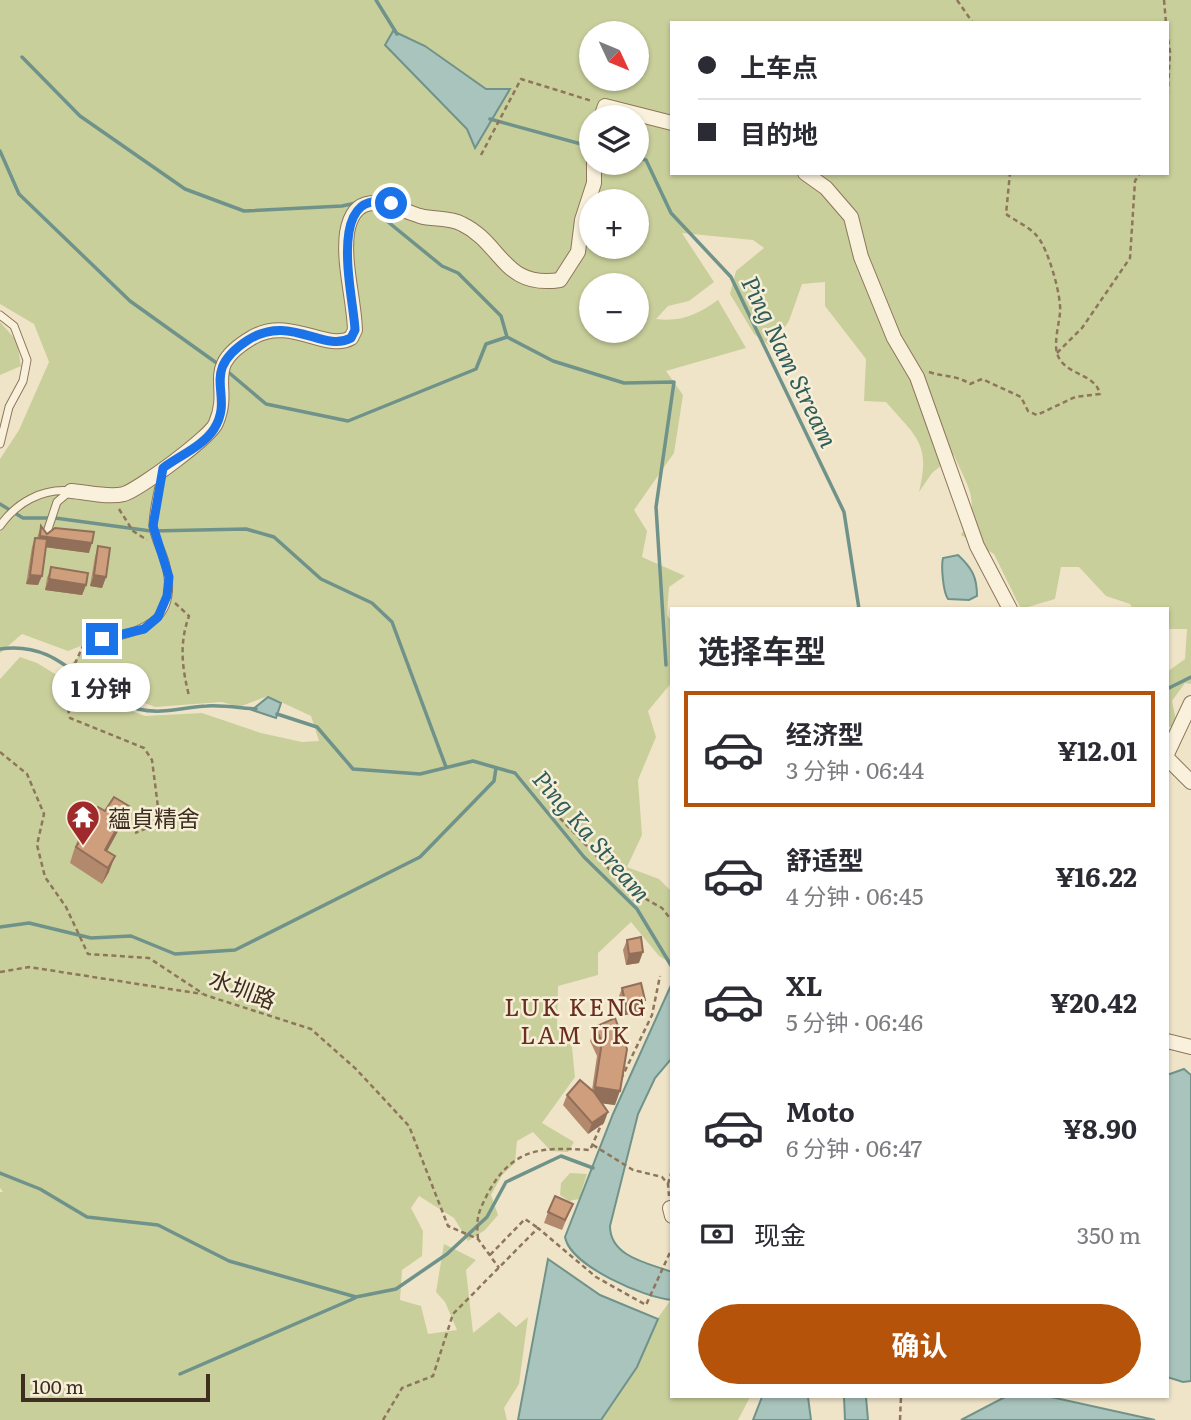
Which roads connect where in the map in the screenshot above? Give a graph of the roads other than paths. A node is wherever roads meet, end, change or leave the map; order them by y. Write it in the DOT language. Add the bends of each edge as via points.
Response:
graph roads {
  1 [pos="649,119"];
  2 [pos="670,123"];
  3 [pos="594,175"];
  4 [pos="808,175"];
  5 [pos="0,315"];
  6 [pos="0,444"];
  7 [pos="163,468"];
  8 [pos="71,491"];
  9 [pos="0,526"];
  10 [pos="46,538"];
  11 [pos="1009,607"];
  12 [pos="102,639"];
  13 [pos="1191,703"];
  14 [pos="1169,752"];
  15 [pos="1169,758"];
  16 [pos="1191,782"];
  17 [pos="1169,1042"];
  18 [pos="1191,1047"];
  1 -- 2 [label="street"];
  3 -- 7 [label="street" via="578,252 559,280 544,283 521,276 459,222 420,216 385,202 362,208 347,235 353,336 337,342 280,329 244,343 220,371 221,408 214,428"];
  4 -- 11 [label="street" via="851,217 861,257 917,377 977,546"];
  5 -- 6 [label="lane" via="14,326 27,360"];
  7 -- 8 [label="street" via="132,490 110,495"];
  7 -- 12 [label="lane" via="153,526 169,577 167,596 158,617 144,629"];
  8 -- 9 [label="lane" via="56,489 27,500 9,512"];
  8 -- 10 [label="lane" via="57,502"];
  13 -- 14 [label="street"];
  15 -- 16 [label="street"];
  17 -- 18 [label="street"];
}
